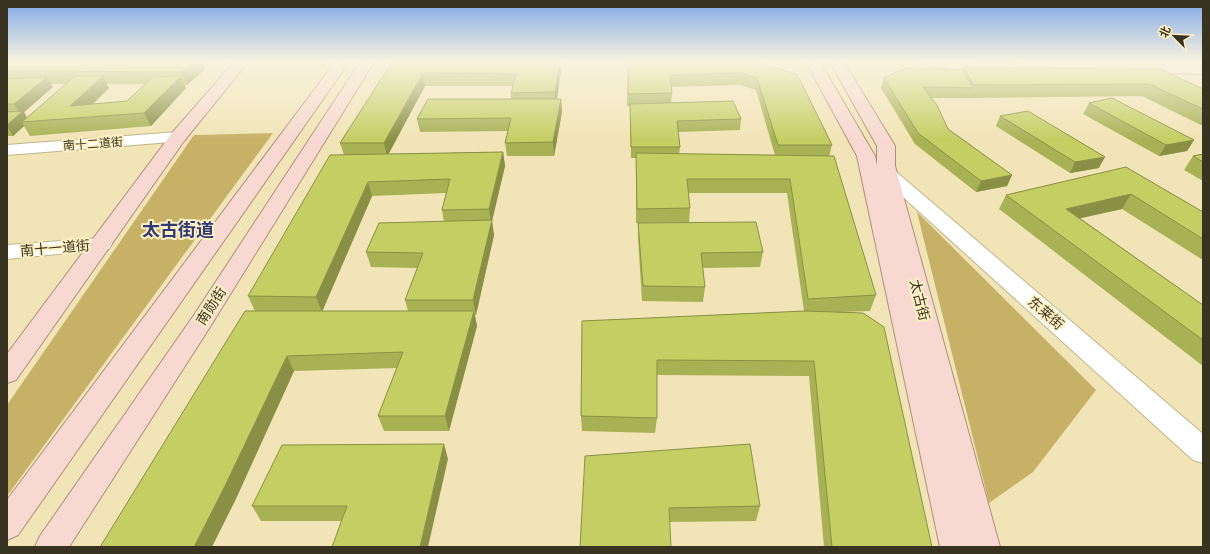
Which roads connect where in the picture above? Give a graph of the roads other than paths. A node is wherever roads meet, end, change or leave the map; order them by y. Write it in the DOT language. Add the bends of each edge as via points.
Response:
graph roads {
  1 [pos="219,88"];
  2 [pos="323,88"];
  3 [pos="350,88"];
  4 [pos="828,88"];
  5 [pos="852,88"];
  6 [pos="178,137"];
  7 [pos="7,150"];
  8 [pos="888,174"];
  9 [pos="102,244"];
  10 [pos="7,252"];
  11 [pos="7,373"];
  12 [pos="1203,451"];
  13 [pos="7,525"];
  14 [pos="51,547"];
  15 [pos="956,547"];
  16 [pos="984,547"];
  1 -- 6 [label="main road"];
  2 -- 13 [label="main road"];
  3 -- 14 [label="main road, 南勋街" via="202,321"];
  4 -- 15 [label="main road, 太古街" via="866,156"];
  5 -- 8 [label="main road, 太古街" via="886,146"];
  6 -- 7 [label="street, 南十二道街"];
  6 -- 9 [label="main road"];
  8 -- 12 [label="street, 东莱街"];
  8 -- 16 [label="main road, 太古街"];
  9 -- 10 [label="street, 南十一道街"];
  9 -- 11 [label="main road"];
}
